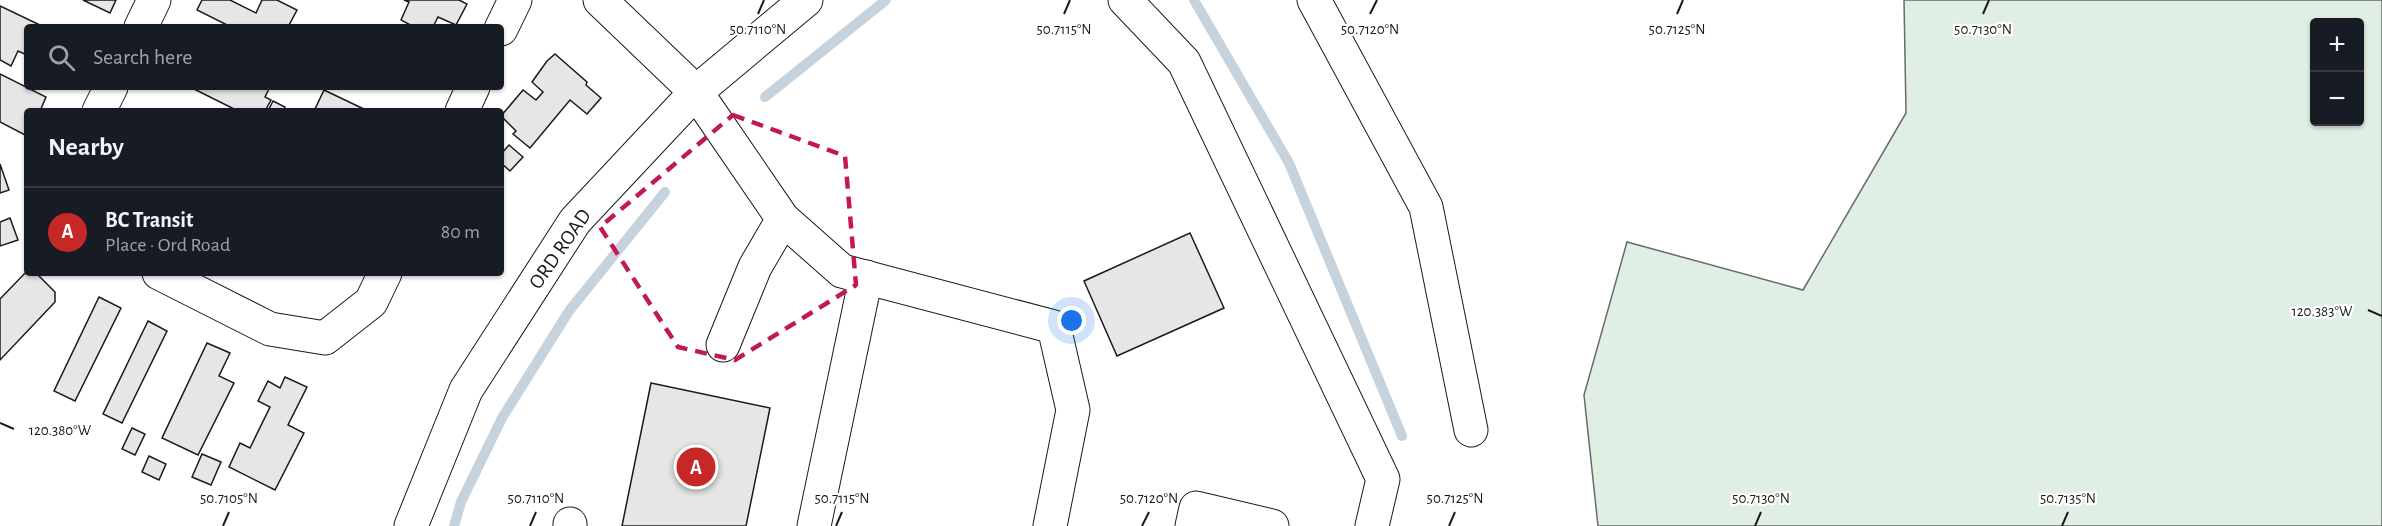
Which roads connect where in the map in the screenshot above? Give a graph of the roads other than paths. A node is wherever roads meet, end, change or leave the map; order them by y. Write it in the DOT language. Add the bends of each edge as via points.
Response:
graph roads {
  1 [pos="154,0"];
  2 [pos="515,0"];
  3 [pos="600,0"];
  4 [pos="806,0"];
  5 [pos="1125,0"];
  6 [pos="1314,0"];
  7 [pos="142,24"];
  8 [pos="503,24"];
  9 [pos="110,90"];
  10 [pos="472,90"];
  11 [pos="696,93"];
  12 [pos="100,108"];
  13 [pos="463,108"];
  14 [pos="783,219"];
  15 [pos="165,276"];
  16 [pos="384,276"];
  17 [pos="866,277"];
  18 [pos="723,345"];
  19 [pos="1471,430"];
  20 [pos="411,526"];
  21 [pos="814,526"];
  22 [pos="1050,526"];
  23 [pos="1192,526"];
  24 [pos="1272,526"];
  25 [pos="1372,526"];
  1 -- 7 [label="street"];
  2 -- 8 [label="street"];
  3 -- 11 [label="street"];
  4 -- 11 [label="street, ORD ROAD"];
  5 -- 25 [label="street" via="1184,62 1383,479"];
  6 -- 19 [label="street" via="1426,207"];
  9 -- 12 [label="street"];
  10 -- 13 [label="street"];
  11 -- 14 [label="street"];
  11 -- 20 [label="street, ORD ROAD" via="575,221 466,390"];
  14 -- 17 [label="street" via="842,271"];
  14 -- 18 [label="street" via="755,267"];
  15 -- 16 [label="street" via="270,329 325,338 371,302"];
  17 -- 21 [label="street"];
  17 -- 22 [label="street" via="1053,327 1073,410"];
  23 -- 24 [label="street" via="1196,508"];
}
